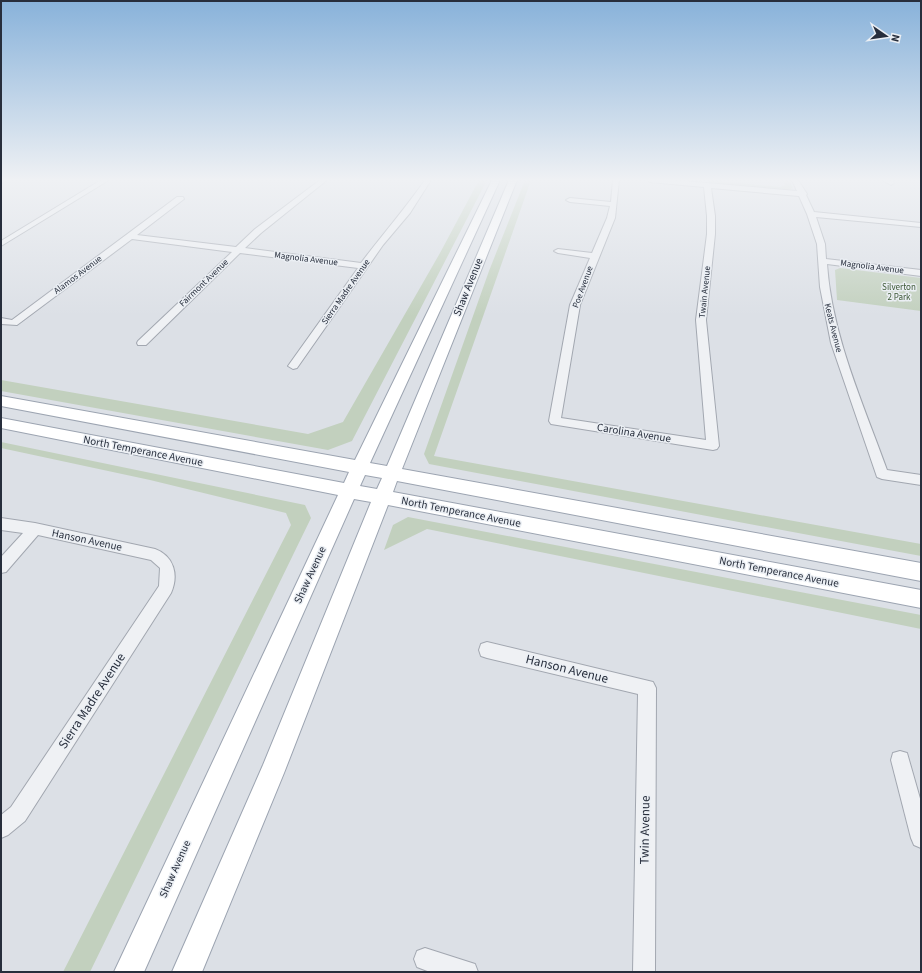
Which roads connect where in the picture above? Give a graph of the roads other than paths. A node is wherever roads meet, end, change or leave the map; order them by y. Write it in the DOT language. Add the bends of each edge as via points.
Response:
graph roads {
  1 [pos="32,225"];
  2 [pos="144,225"];
  3 [pos="265,225"];
  4 [pos="395,225"];
  5 [pos="474,225"];
  6 [pos="495,225"];
  7 [pos="608,225"];
  8 [pos="711,225"];
  9 [pos="815,225"];
  10 [pos="130,236"];
  11 [pos="1,244"];
  12 [pos="238,250"];
  13 [pos="558,251"];
  14 [pos="594,256"];
  15 [pos="823,261"];
  16 [pos="363,266"];
  17 [pos="921,273"];
  18 [pos="1,321"];
  19 [pos="142,343"];
  20 [pos="293,366"];
  21 [pos="1,401"];
  22 [pos="555,421"];
  23 [pos="1,423"];
  24 [pos="713,446"];
  25 [pos="360,467"];
  26 [pos="392,473"];
  27 [pos="921,480"];
  28 [pos="349,491"];
  29 [pos="382,497"];
  30 [pos="1,524"];
  31 [pos="35,529"];
  32 [pos="167,566"];
  33 [pos="1,567"];
  34 [pos="921,572"];
  35 [pos="921,598"];
  36 [pos="487,650"];
  37 [pos="647,688"];
  38 [pos="900,760"];
  39 [pos="1,828"];
  40 [pos="921,838"];
  41 [pos="425,959"];
  42 [pos="129,972"];
  43 [pos="187,972"];
  44 [pos="467,972"];
  45 [pos="644,972"];
  1 -- 11 [label="street"];
  2 -- 10 [label="street, Alamos Avenue"];
  3 -- 12 [label="street, Fairmont Avenue"];
  4 -- 16 [label="street, Sierra Madre Avenue"];
  5 -- 25 [label="main road, Shaw Avenue"];
  6 -- 26 [label="main road, Shaw Avenue"];
  7 -- 14 [label="street, Poe Avenue"];
  8 -- 24 [label="street, Twain Avenue" via="701,320"];
  9 -- 15 [label="street, Keats Avenue"];
  10 -- 12 [label="street, Magnolia Avenue"];
  10 -- 18 [label="street, Alamos Avenue" via="14,323"];
  12 -- 16 [label="street, Magnolia Avenue"];
  12 -- 19 [label="street, Fairmont Avenue"];
  13 -- 14 [label="street"];
  14 -- 22 [label="street, Poe Avenue" via="575,305"];
  15 -- 17 [label="street, Magnolia Avenue"];
  15 -- 27 [label="street, Keats Avenue" via="826,301 836,343 882,474"];
  16 -- 20 [label="street, Sierra Madre Avenue"];
  21 -- 25 [label="main road, North Temperance Avenue"];
  22 -- 24 [label="street, Carolina Avenue"];
  23 -- 28 [label="main road, North Temperance Avenue"];
  25 -- 26 [label="main road, North Temperance Avenue"];
  25 -- 28 [label="main road, Shaw Avenue"];
  26 -- 29 [label="main road, Shaw Avenue"];
  26 -- 34 [label="main road, North Temperance Avenue"];
  28 -- 29 [label="main road, North Temperance Avenue"];
  28 -- 42 [label="main road, Shaw Avenue"];
  29 -- 35 [label="main road, North Temperance Avenue"];
  29 -- 43 [label="main road, Shaw Avenue" via="272,773"];
  30 -- 31 [label="street, Hanson Avenue"];
  31 -- 32 [label="street, Hanson Avenue" via="155,554"];
  31 -- 33 [label="street"];
  32 -- 39 [label="street, Sierra Madre Avenue" via="166,588 18,814"];
  36 -- 37 [label="street, Hanson Avenue"];
  37 -- 45 [label="street, Twin Avenue"];
  38 -- 40 [label="street"];
  41 -- 44 [label="street"];
}
